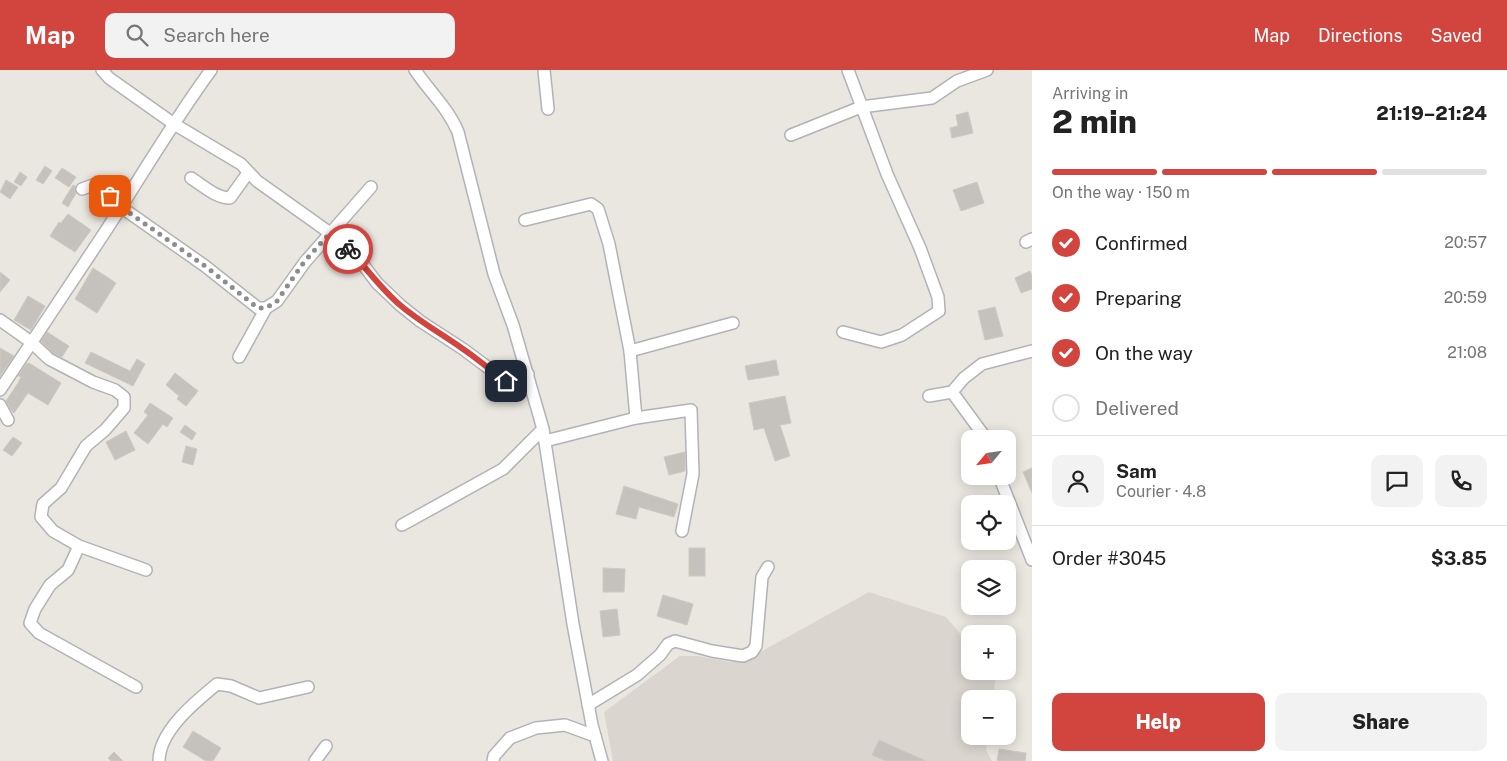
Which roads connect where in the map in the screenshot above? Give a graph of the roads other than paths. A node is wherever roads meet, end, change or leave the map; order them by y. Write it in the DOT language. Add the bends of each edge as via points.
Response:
graph roads {
  1 [pos="102,70"];
  2 [pos="211,70"];
  3 [pos="415,70"];
  4 [pos="544,70"];
  5 [pos="848,70"];
  6 [pos="987,70"];
  7 [pos="861,107"];
  8 [pos="548,109"];
  9 [pos="174,124"];
  10 [pos="791,135"];
  11 [pos="248,173"];
  12 [pos="191,178"];
  13 [pos="372,187"];
  14 [pos="82,188"];
  15 [pos="121,207"];
  16 [pos="524,220"];
  17 [pos="330,233"];
  18 [pos="266,308"];
  19 [pos="0,320"];
  20 [pos="734,323"];
  21 [pos="843,332"];
  22 [pos="32,342"];
  23 [pos="630,351"];
  24 [pos="1032,351"];
  25 [pos="239,358"];
  26 [pos="528,374"];
  27 [pos="0,390"];
  28 [pos="952,392"];
  29 [pos="929,396"];
  30 [pos="0,404"];
  31 [pos="636,418"];
  32 [pos="8,420"];
  33 [pos="978,430"];
  34 [pos="544,435"];
  35 [pos="1003,485"];
  36 [pos="402,525"];
  37 [pos="682,531"];
  38 [pos="79,546"];
  39 [pos="1032,560"];
  40 [pos="768,566"];
  41 [pos="146,570"];
  42 [pos="136,687"];
  43 [pos="308,688"];
  44 [pos="588,705"];
  45 [pos="595,736"];
  46 [pos="326,746"];
  47 [pos="159,761"];
  48 [pos="315,761"];
  49 [pos="492,761"];
  50 [pos="602,761"];
  1 -- 9 [label="street"];
  2 -- 9 [label="street"];
  3 -- 26 [label="street" via="444,106 458,132 494,274"];
  4 -- 8 [label="street"];
  5 -- 7 [label="street"];
  6 -- 7 [label="street" via="956,81 932,98"];
  7 -- 10 [label="street"];
  7 -- 21 [label="street" via="923,256 938,297 939,311 902,335 881,342"];
  9 -- 11 [label="street" via="241,164"];
  9 -- 15 [label="street"];
  11 -- 12 [label="street" via="230,198 213,193"];
  11 -- 17 [label="street"];
  13 -- 17 [label="street"];
  14 -- 15 [label="street" via="100,186"];
  15 -- 18 [label="street" via="258,308"];
  15 -- 22 [label="street"];
  16 -- 23 [label="street" via="591,204 598,209 609,244"];
  17 -- 18 [label="street" via="304,262 277,301"];
  17 -- 26 [label="street" via="361,262 377,283 420,321 506,381"];
  18 -- 25 [label="street"];
  19 -- 22 [label="street"];
  20 -- 23 [label="street"];
  22 -- 27 [label="street"];
  22 -- 38 [label="street" via="49,359 124,397 124,408 86,446 61,488 43,504 41,516 54,531"];
  23 -- 31 [label="street"];
  24 -- 28 [label="street" via="982,364"];
  26 -- 34 [label="street"];
  28 -- 29 [label="street"];
  28 -- 33 [label="street"];
  30 -- 32 [label="street"];
  31 -- 34 [label="street"];
  31 -- 37 [label="street" via="691,410 693,474"];
  34 -- 36 [label="street" via="503,469"];
  34 -- 44 [label="street" via="565,580"];
  35 -- 39 [label="street"];
  38 -- 41 [label="street"];
  38 -- 42 [label="street" via="68,570 50,585 34,609 30,623 39,633"];
  40 -- 44 [label="street" via="762,577 756,646 752,652 743,656 675,641 636,675"];
  43 -- 47 [label="street" via="259,698 231,686 217,684 174,724 159,752"];
  44 -- 45 [label="street"];
  45 -- 49 [label="street" via="565,725 536,728 510,738"];
  45 -- 50 [label="street"];
  46 -- 48 [label="street"];
}
